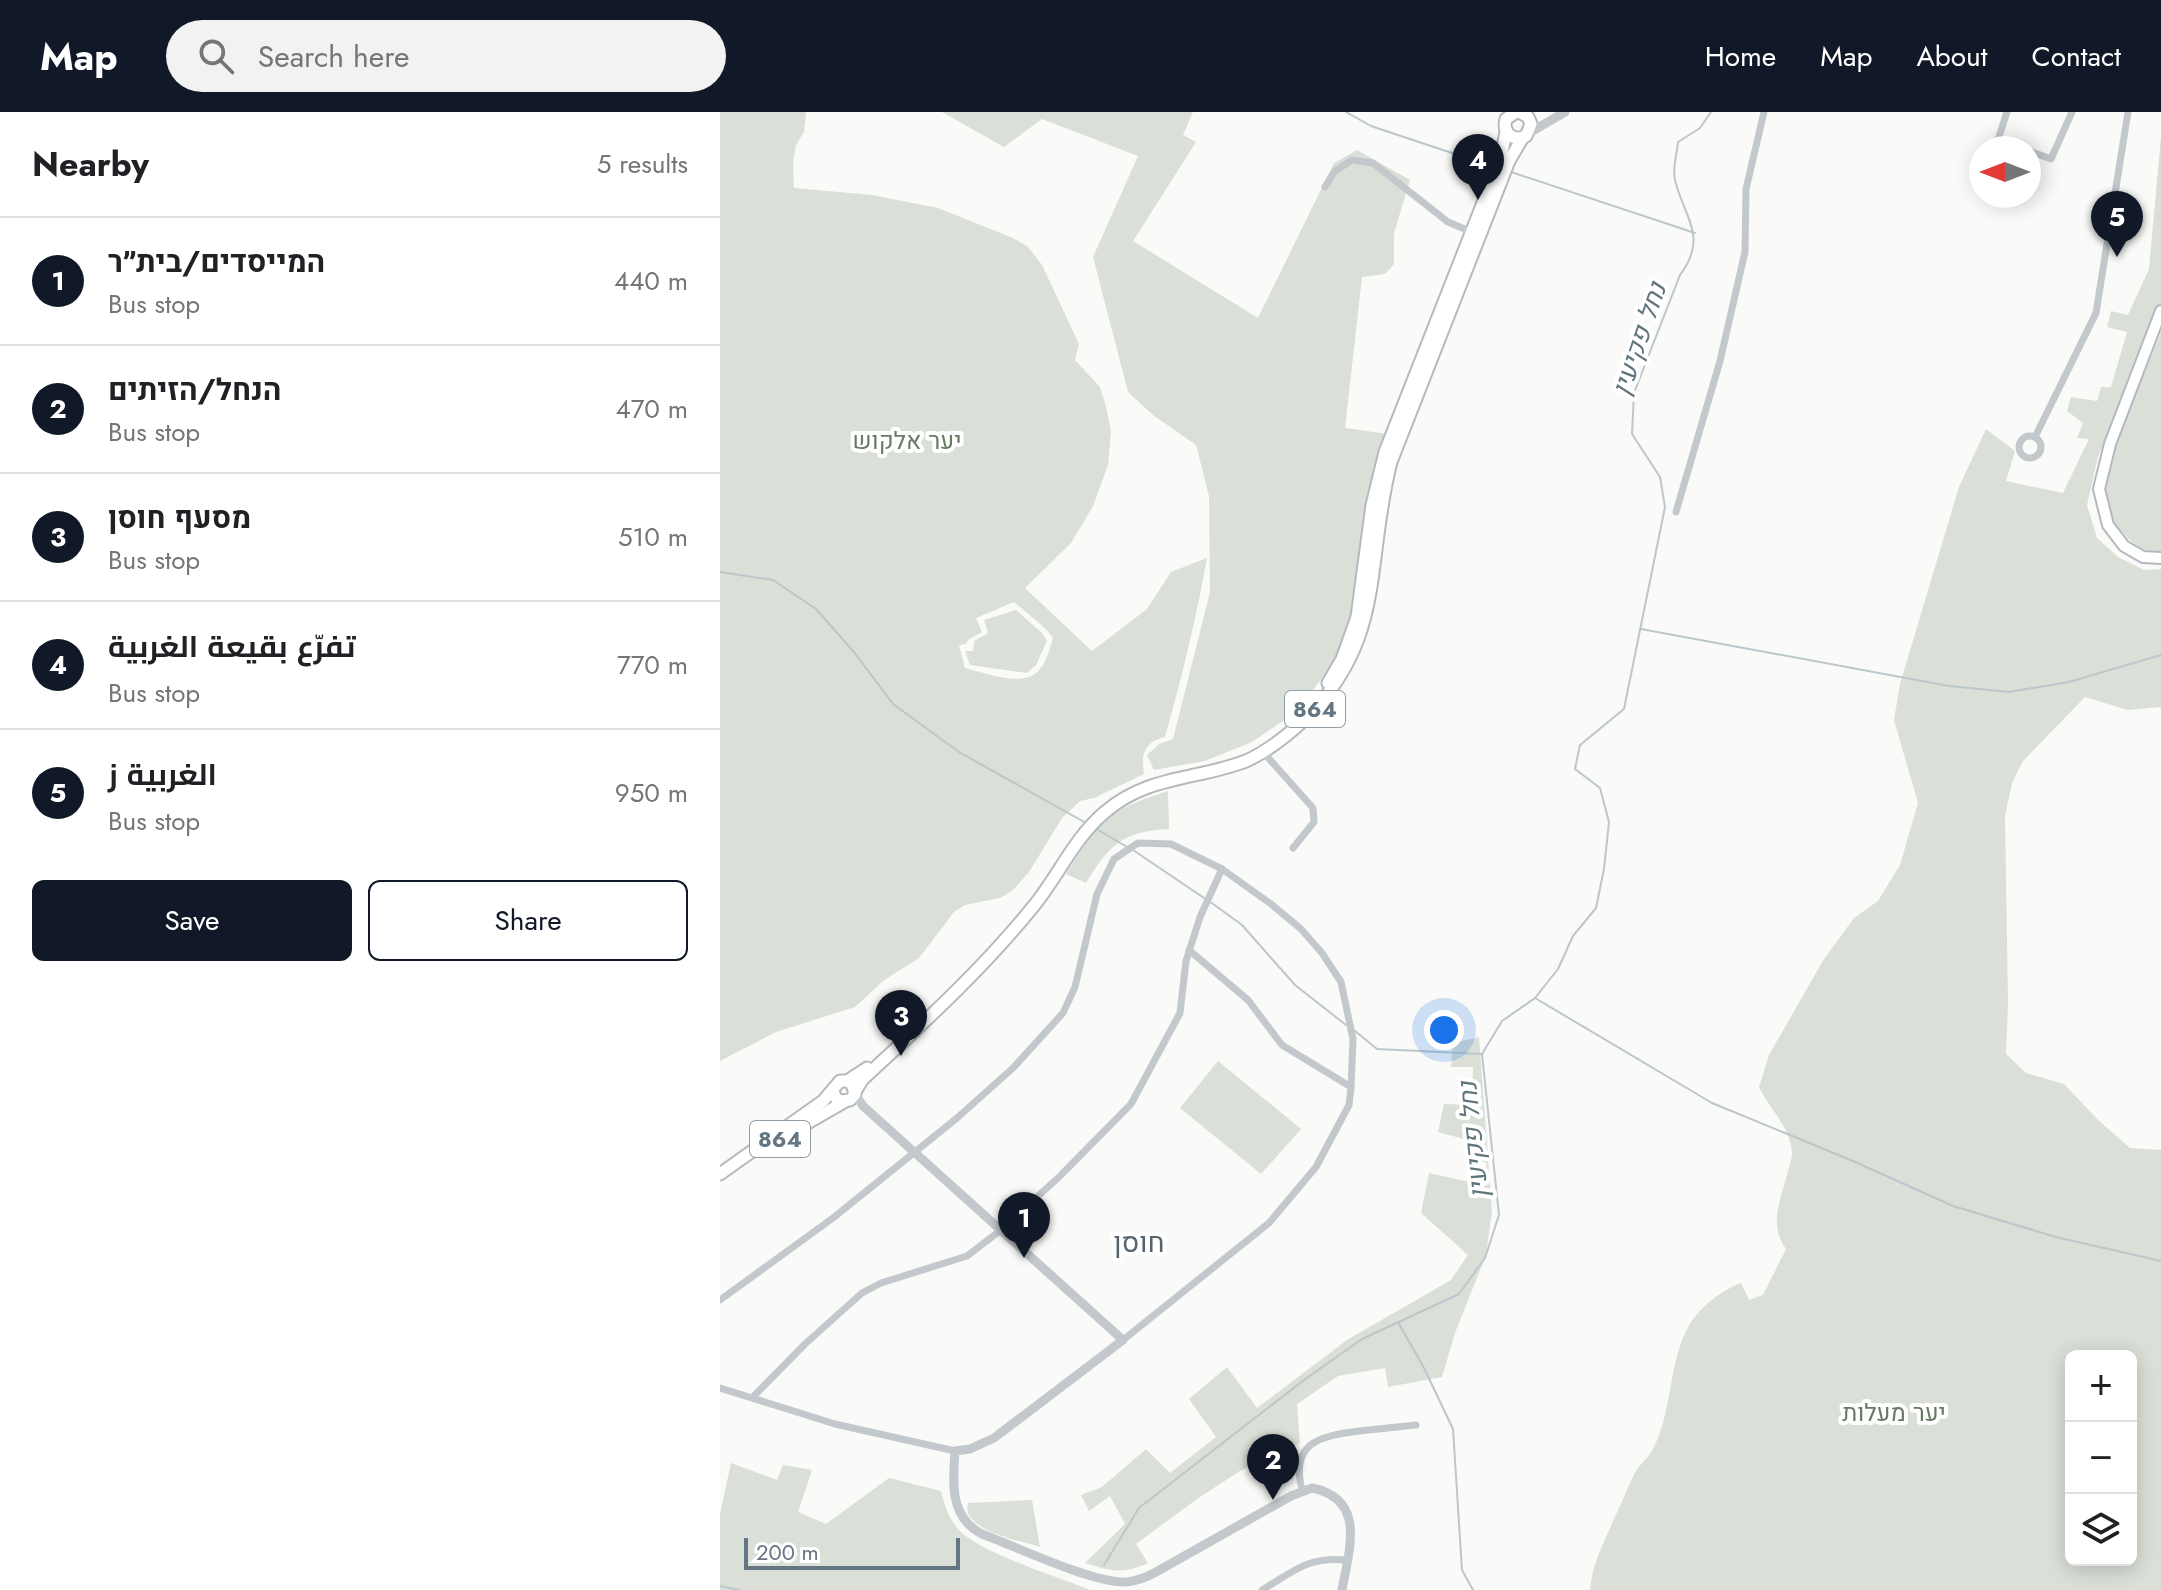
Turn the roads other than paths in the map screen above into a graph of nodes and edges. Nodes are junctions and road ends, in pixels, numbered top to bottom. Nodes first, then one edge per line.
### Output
1 (1565, 112) edge
2 (1764, 112) edge
3 (2007, 112) edge
4 (2072, 112) edge
5 (2128, 112) edge
6 (1519, 113) edge
7 (1548, 120) junction
8 (1506, 132) junction
9 (1526, 135) junction
10 (1999, 136) edge
11 (2041, 155) edge
12 (1325, 187) dead end
13 (1485, 223) junction
14 (1472, 232) junction
15 (2161, 311) edge
16 (2035, 437) dead end
17 (1676, 512) dead end
18 (2161, 558) edge
19 (1263, 752) junction
20 (1293, 848) dead end
21 (1222, 869) junction
22 (1189, 950) junction
23 (847, 1081) junction
24 (1351, 1087) junction
25 (833, 1090) junction
26 (850, 1097) junction
27 (915, 1152) junction
28 (720, 1174) edge
29 (720, 1181) edge
30 (1001, 1230) junction
31 (720, 1300) edge
32 (1123, 1340) junction
33 (720, 1388) edge
34 (753, 1397) junction
35 (1416, 1425) dead end
36 (955, 1451) junction
37 (1302, 1490) junction
38 (1347, 1560) junction
39 (1262, 1590) edge
40 (1342, 1590) edge

1 - 7 street
2 - 17 street
3 - 10 street
4 - 11 street
5 - 16 street
6 - 7 street
6 - 8 main road
6 - 9 main road
7 - 9 street
8 - 9 main road
8 - 14 main road, 864
9 - 13 main road, 864
12 - 14 street
13 - 14 street
13 - 19 main road, 864
14 - 23 main road, 864
15 - 18 main road
19 - 20 street
19 - 26 main road, 864
21 - 22 street
21 - 24 street
21 - 27 street
22 - 24 street
22 - 30 street
23 - 25 main road
23 - 26 main road
24 - 32 street
25 - 26 main road
25 - 28 main road, 864
26 - 27 street
26 - 29 main road, 864
27 - 30 street
27 - 31 street
30 - 32 street
30 - 34 street
32 - 36 street
33 - 34 street
34 - 36 street
35 - 37 street
36 - 37 street
37 - 38 street
38 - 39 street
38 - 40 street

